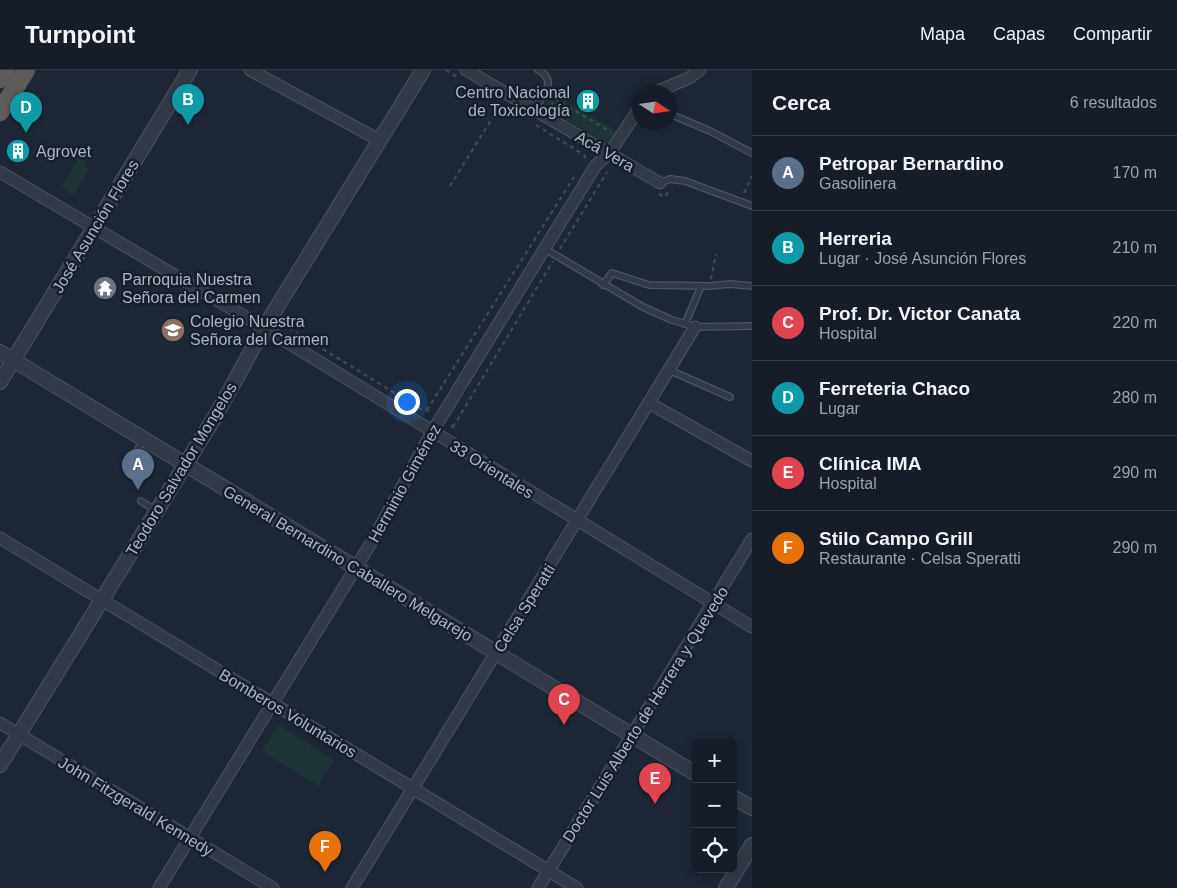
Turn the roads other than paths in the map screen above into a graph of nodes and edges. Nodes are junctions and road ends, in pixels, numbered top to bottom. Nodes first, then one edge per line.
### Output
1 (5, 70) edge
2 (26, 70) edge
3 (190, 70) edge
4 (250, 70) edge
5 (423, 70) edge
6 (466, 70) edge
7 (538, 70) edge
8 (700, 70) edge
9 (0, 79) edge
10 (672, 85) edge
11 (534, 110) junction
12 (0, 112) edge
13 (677, 117) edge
14 (632, 119) edge
15 (379, 140) junction
16 (609, 154) junction
17 (752, 154) edge
18 (0, 172) edge
19 (660, 183) joint
20 (752, 206) edge
21 (94, 228) junction
22 (545, 250) junction
23 (603, 285) junction
24 (701, 286) junction
25 (752, 286) edge
26 (690, 326) junction
27 (752, 326) edge
28 (264, 328) junction
29 (0, 352) edge
30 (13, 360) junction
31 (669, 370) junction
32 (0, 382) edge
33 (730, 397) dead end
34 (649, 403) junction
35 (432, 432) junction
36 (142, 439) junction
37 (752, 461) edge
38 (185, 464) junction
39 (129, 466) dead end
40 (141, 501) dead end
41 (156, 511) junction
42 (578, 521) junction
43 (0, 538) edge
44 (752, 539) edge
45 (356, 568) junction
46 (102, 600) junction
47 (713, 603) junction
48 (752, 627) edge
49 (496, 653) junction
50 (272, 703) junction
51 (0, 723) edge
52 (19, 735) junction
53 (632, 735) junction
54 (0, 765) edge
55 (692, 772) edge
56 (413, 789) junction
57 (737, 799) edge
58 (752, 808) edge
59 (190, 838) junction
60 (752, 845) edge
61 (548, 871) junction
62 (159, 888) edge
63 (273, 888) edge
64 (352, 888) edge
65 (538, 888) edge
66 (577, 888) edge
67 (726, 888) edge

1 - 9 highway
2 - 12 highway
3 - 21 street, José Asunción Flores
4 - 15 street
5 - 15 street, Teodoro Salvador Mongelos
6 - 11 street, Acá Vera
7 - 11 lane
8 - 10 street
11 - 16 street, Acá Vera
13 - 17 lane
14 - 16 street, Herminio Giménez
15 - 28 street, Teodoro Salvador Mongelos
16 - 19 street, Acá Vera
16 - 22 street, Herminio Giménez
18 - 21 street, 33 Orientales
19 - 20 lane, Acá Vera
21 - 28 street, 33 Orientales
21 - 30 street, José Asunción Flores
22 - 23 lane
22 - 35 street, Herminio Giménez
23 - 24 lane
23 - 26 lane
24 - 25 lane
24 - 26 lane
26 - 27 lane
26 - 31 street, Celsa Speratti
28 - 35 street, 33 Orientales
28 - 38 street, Teodoro Salvador Mongelos
29 - 30 street, General Bernardino Caballero Melgarejo
30 - 32 street, José Asunción Flores
30 - 36 street, General Bernardino Caballero Melgarejo
31 - 33 lane
31 - 34 street, Celsa Speratti
34 - 37 street
34 - 42 street, Celsa Speratti
35 - 42 street, 33 Orientales
35 - 45 street, Herminio Giménez
36 - 38 street, General Bernardino Caballero Melgarejo
36 - 39 lane
38 - 41 street, Teodoro Salvador Mongelos
38 - 45 street, General Bernardino Caballero Melgarejo
40 - 41 lane
41 - 46 street, Teodoro Salvador Mongelos
42 - 47 street, 33 Orientales
42 - 49 street, Celsa Speratti
43 - 46 street, Bomberos Voluntarios
44 - 47 street, Doctor Luis Alberto de Herrera y Quevedo
45 - 49 street, General Bernardino Caballero Melgarejo
45 - 50 street, Herminio Giménez
46 - 50 street, Bomberos Voluntarios
46 - 52 street, Teodoro Salvador Mongelos
47 - 48 street, 33 Orientales
47 - 53 street, Doctor Luis Alberto de Herrera y Quevedo
49 - 53 street, General Bernardino Caballero Melgarejo
49 - 56 street, Celsa Speratti
50 - 56 street, Bomberos Voluntarios
50 - 59 street, Herminio Giménez
51 - 52 street, John Fitzgerald Kennedy
52 - 54 street, Teodoro Salvador Mongelos
52 - 59 street, John Fitzgerald Kennedy
53 - 55 street, General Bernardino Caballero Melgarejo
53 - 61 street, Doctor Luis Alberto de Herrera y Quevedo
56 - 61 street, Bomberos Voluntarios
56 - 64 street, Celsa Speratti
57 - 58 street
59 - 62 street, Herminio Giménez
59 - 63 street, John Fitzgerald Kennedy
60 - 67 street
61 - 65 street, Doctor Luis Alberto de Herrera y Quevedo
61 - 66 street, Bomberos Voluntarios

